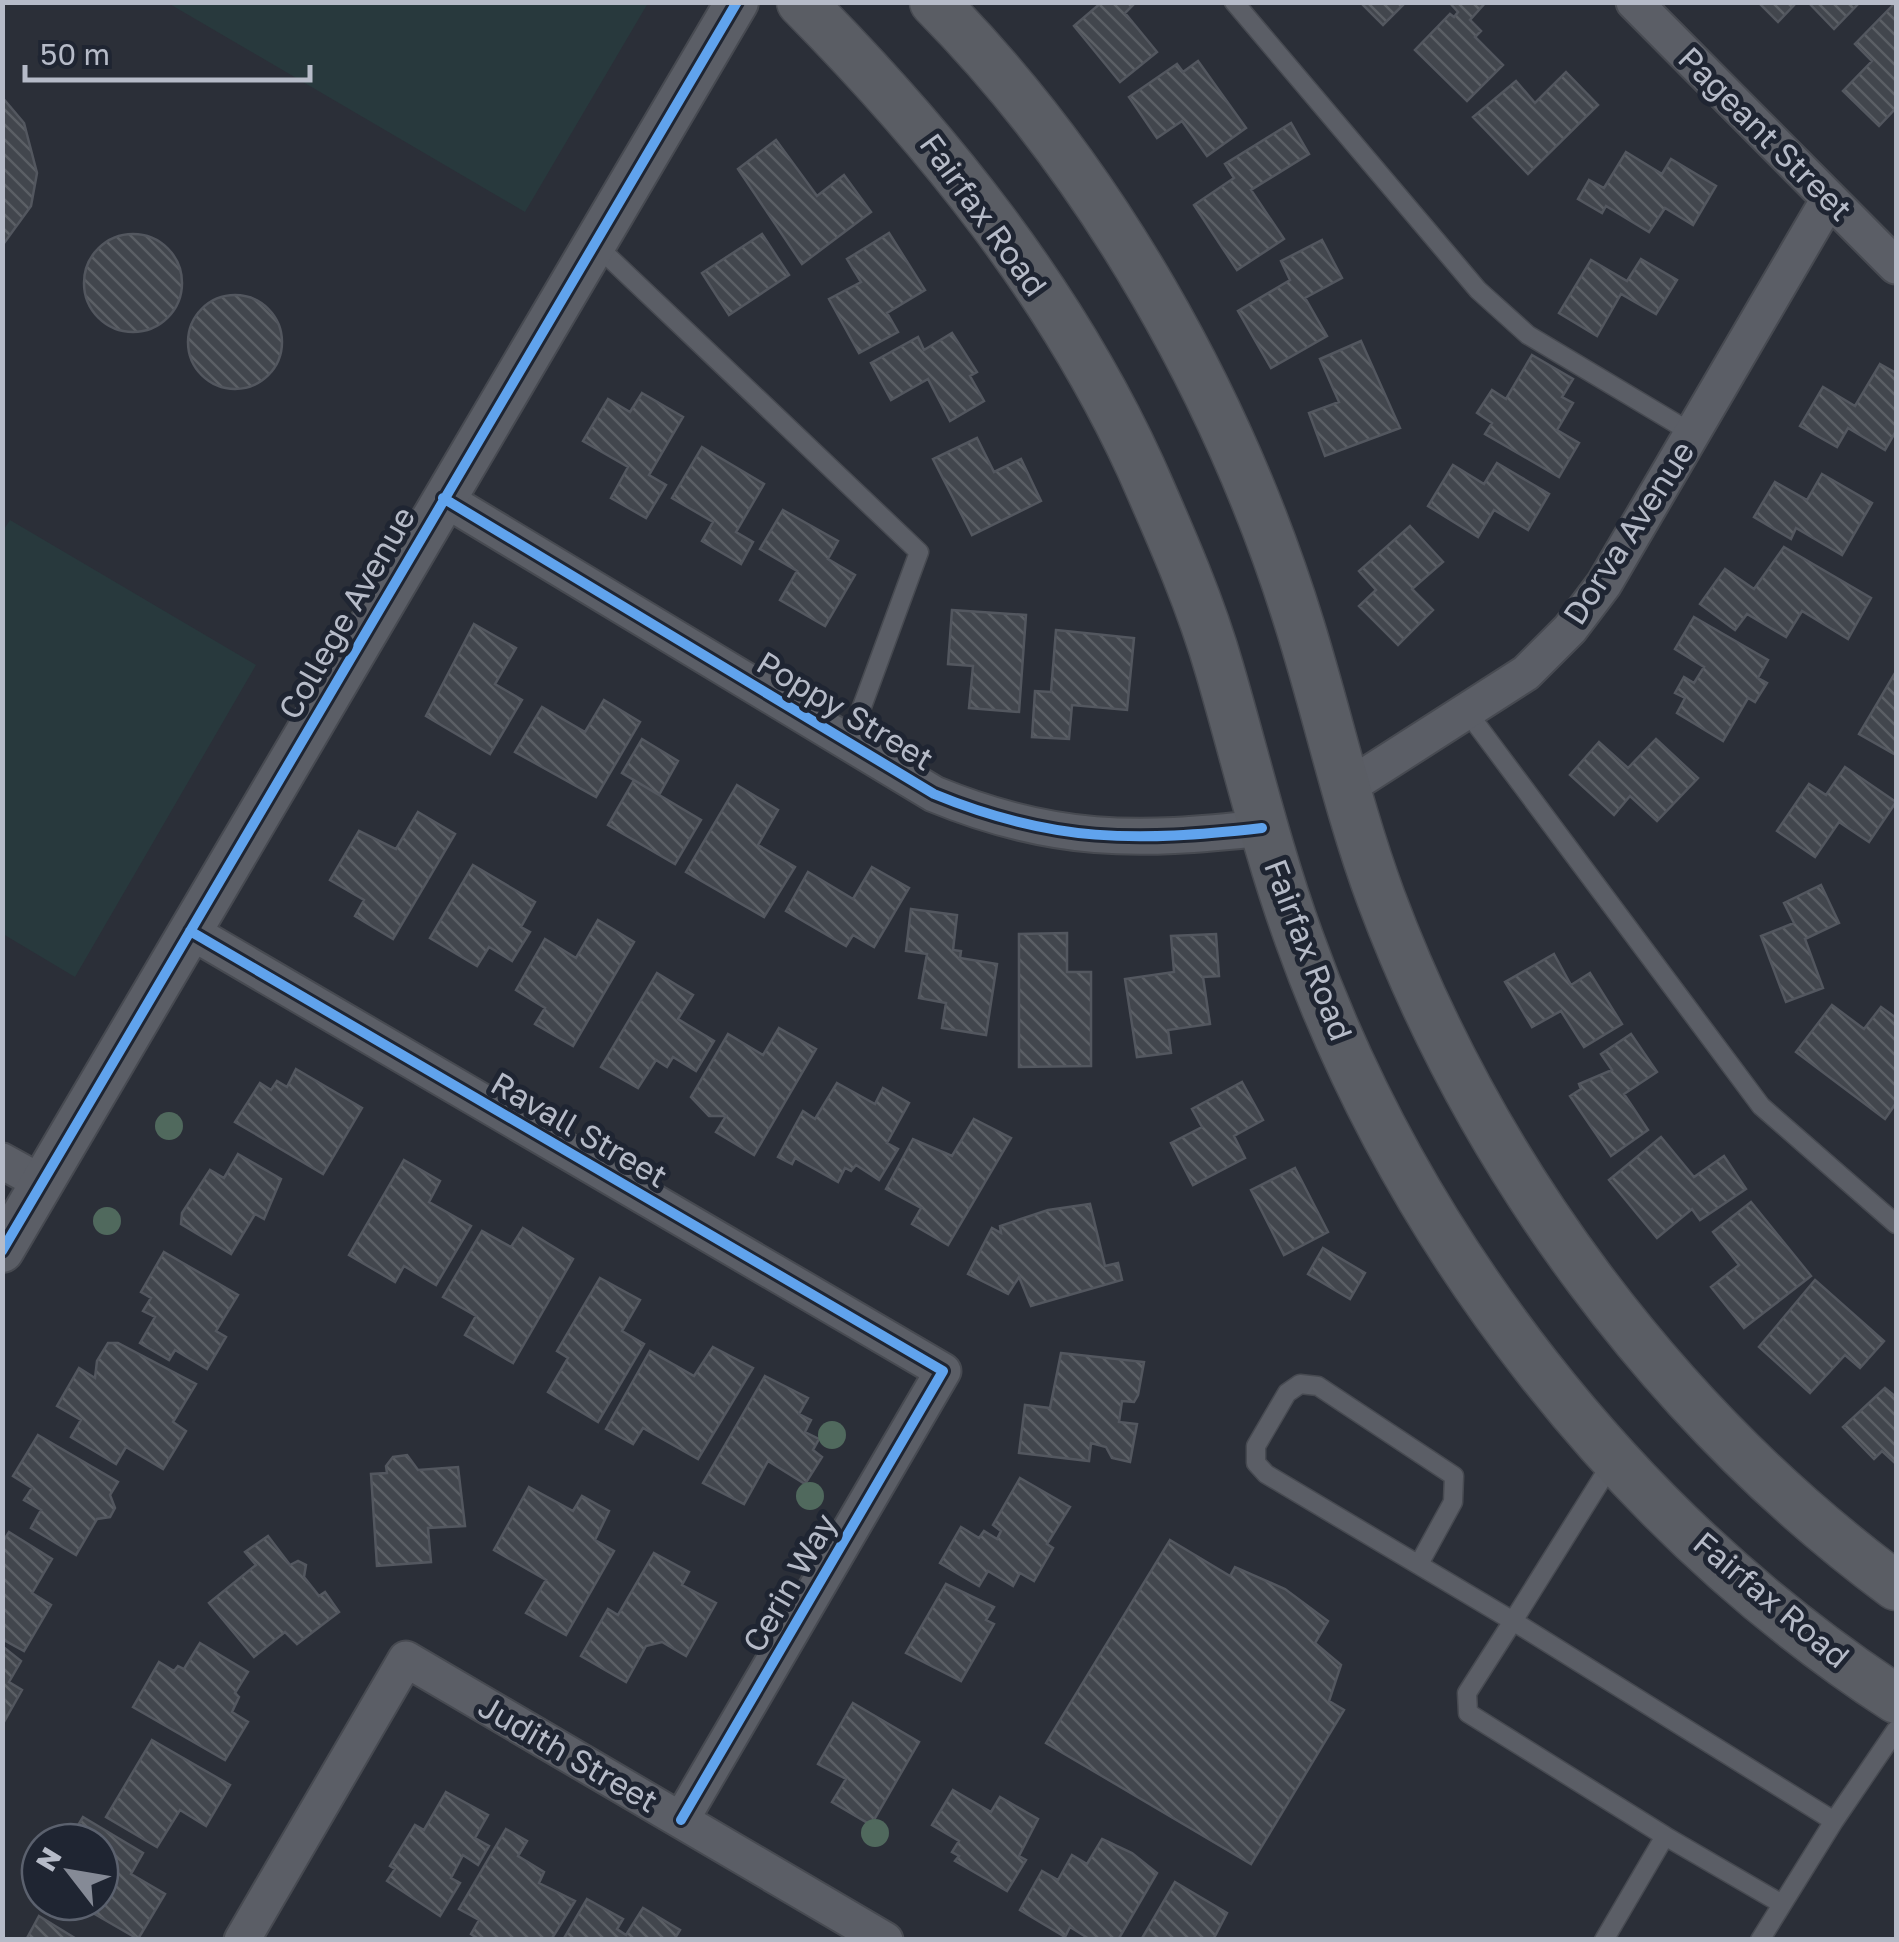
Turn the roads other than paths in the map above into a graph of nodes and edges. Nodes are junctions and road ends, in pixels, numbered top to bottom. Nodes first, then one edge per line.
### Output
1 (736, 2) edge
2 (801, 2) edge
3 (934, 2) edge
4 (1234, 2) edge
5 (1634, 2) edge
6 (1830, 199) junction
7 (594, 243) junction
8 (1896, 266) edge
9 (1692, 433) junction
10 (444, 498) junction
11 (1468, 713) junction
12 (849, 742) junction
13 (1346, 788) junction
14 (1262, 828) junction
15 (190, 931) junction
16 (2, 1161) edge
17 (42, 1183) junction
18 (1896, 1224) edge
19 (2, 1251) edge
20 (943, 1372) joint
21 (1616, 1456) junction
22 (1419, 1564) junction
23 (1896, 1586) edge
24 (1513, 1620) junction
25 (1896, 1700) edge
26 (1896, 1730) edge
27 (681, 1820) junction
28 (1834, 1821) junction
29 (1665, 1836) junction
30 (1782, 1904) junction
31 (242, 1940) edge
32 (885, 1940) edge
33 (1604, 1940) edge
34 (1760, 1940) edge

1 - 7 street, College Avenue
2 - 14 main road, Fairfax Road
3 - 13 main road
4 - 9 lane
5 - 6 street, Pageant Street
6 - 8 street, Pageant Street
6 - 9 street, Dorva Avenue
7 - 10 street, College Avenue
7 - 12 lane
9 - 11 street, Dorva Avenue
10 - 12 street, Poppy Street
10 - 15 street, College Avenue
11 - 13 street, Dorva Avenue
11 - 18 lane
12 - 14 street, Poppy Street
13 - 23 main road
14 - 21 main road, Fairfax Road
15 - 17 street, College Avenue
15 - 20 street, Ravall Street
16 - 17 street
17 - 19 street, College Avenue
20 - 27 street, Cerin Way
21 - 24 lane
21 - 25 main road, Fairfax Road
22 - 22 lane
22 - 24 lane
24 - 28 lane
24 - 29 lane
26 - 28 lane
27 - 31 street, Judith Street
27 - 32 street, Judith Street
28 - 30 lane
29 - 30 lane
29 - 33 lane
30 - 34 lane

